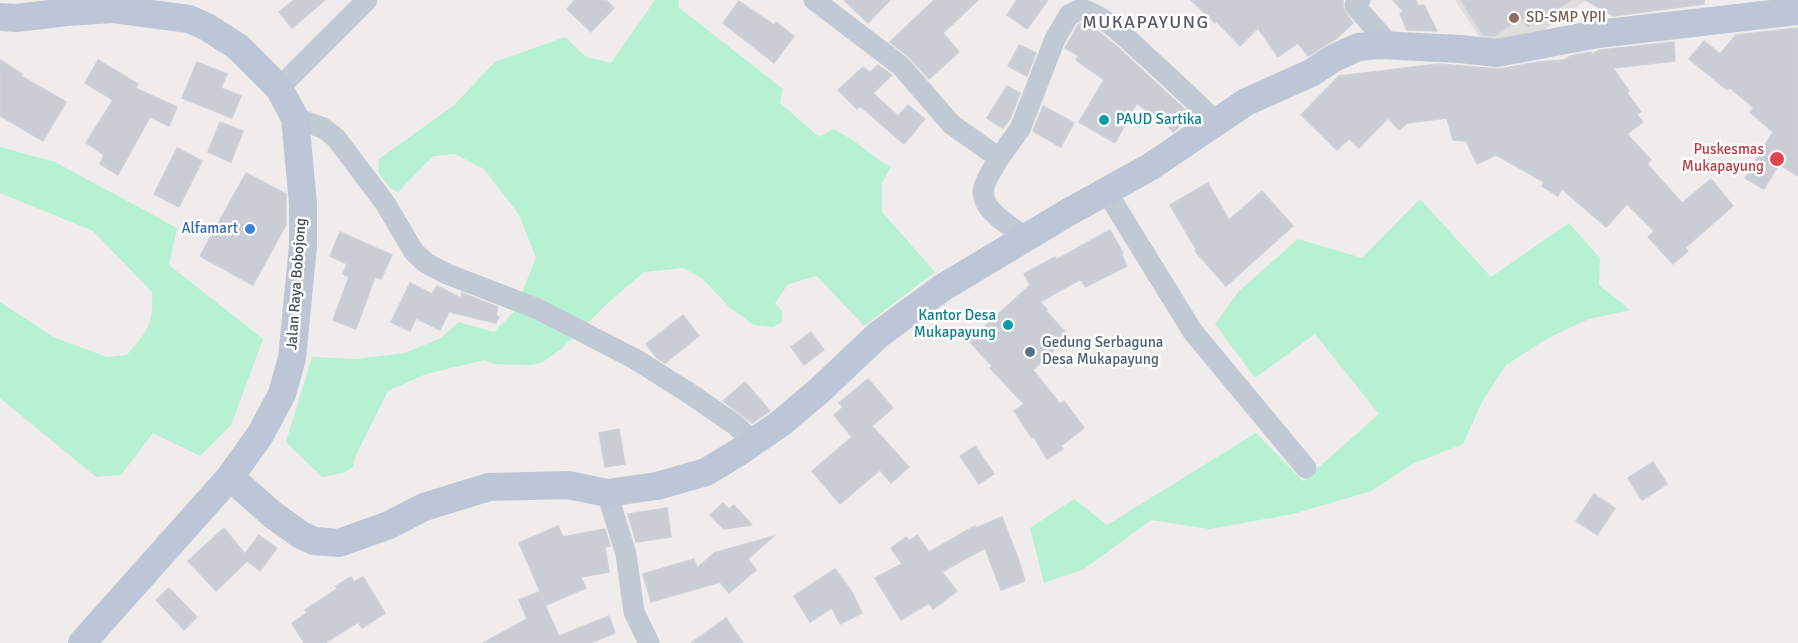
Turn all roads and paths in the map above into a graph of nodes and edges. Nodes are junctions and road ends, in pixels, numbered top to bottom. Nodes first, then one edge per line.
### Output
1 (366, 0) edge
2 (814, 0) edge
3 (1360, 0) edge
4 (1798, 11) edge
5 (0, 17) edge
6 (1390, 46) junction
7 (279, 88) junction
8 (295, 118) junction
9 (1216, 122) junction
10 (999, 158) junction
11 (1106, 191) junction
12 (1026, 238) junction
13 (754, 442) junction
14 (1306, 468) dead end
15 (230, 477) junction
16 (607, 493) junction
17 (82, 643) edge
18 (649, 643) edge

1 - 7 street
2 - 10 street
3 - 6 street
4 - 6 street
5 - 7 street, Jalan Raya Bobojong
6 - 9 street
7 - 8 street, Jalan Raya Bobojong
8 - 13 street
8 - 15 street, Jalan Raya Bobojong
9 - 10 street
9 - 11 street
10 - 12 street
11 - 12 street
11 - 14 street
12 - 13 street
13 - 16 street
15 - 16 street
15 - 17 street, Jalan Raya Bobojong
16 - 18 street

